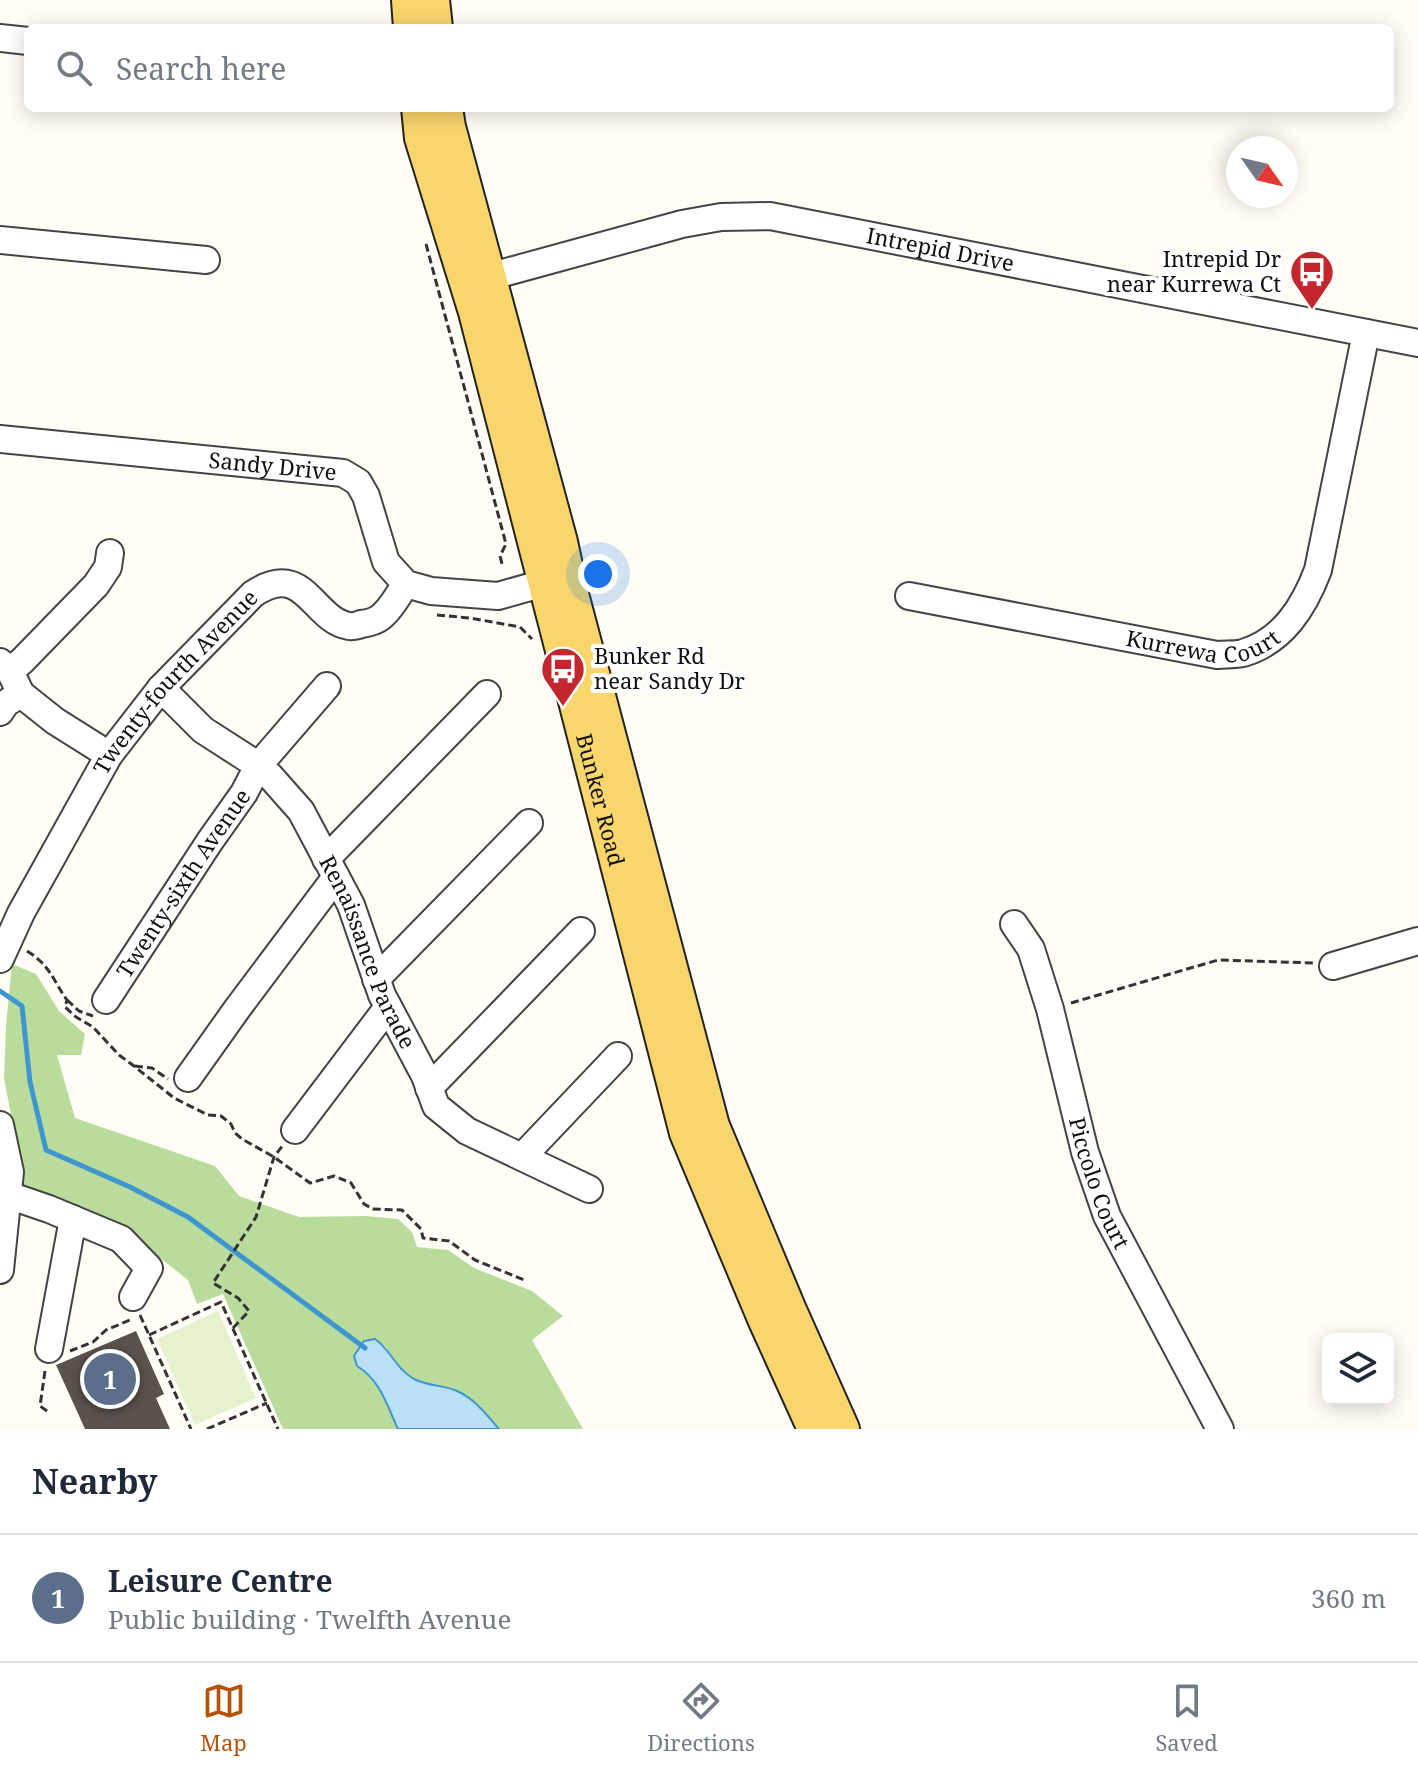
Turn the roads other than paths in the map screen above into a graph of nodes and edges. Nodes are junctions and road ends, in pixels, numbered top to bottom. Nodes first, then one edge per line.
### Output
1 (408, 0) edge
2 (433, 0) edge
3 (410, 24) edge
4 (436, 24) edge
5 (0, 38) edge
6 (24, 41) edge
7 (418, 112) edge
8 (447, 112) edge
9 (0, 240) edge
10 (206, 260) dead end
11 (477, 280) junction
12 (1366, 333) junction
13 (1418, 343) edge
14 (0, 439) edge
15 (110, 553) dead end
16 (556, 580) junction
17 (406, 584) junction
18 (909, 596) dead end
19 (10, 676) edge
20 (327, 686) dead end
21 (161, 688) junction
22 (487, 694) dead end
23 (0, 712) edge
24 (109, 755) junction
25 (258, 766) junction
26 (529, 823) dead end
27 (331, 868) junction
28 (1014, 924) dead end
29 (581, 931) dead end
30 (1418, 941) edge
31 (5, 948) edge
32 (1333, 966) road end
33 (376, 979) junction
34 (106, 1000) dead end
35 (388, 1007) junction
36 (618, 1056) dead end
37 (188, 1078) dead end
38 (429, 1088) junction
39 (0, 1125) edge
40 (295, 1130) road end
41 (700, 1130) junction
42 (522, 1157) junction
43 (589, 1189) dead end
44 (8, 1195) junction
45 (73, 1219) junction
46 (0, 1270) edge
47 (136, 1306) road end
48 (60, 1350) road end
49 (814, 1429) edge
50 (843, 1429) edge
51 (1220, 1429) edge

1 - 3 main road
2 - 4 main road
5 - 6 street
7 - 11 main road, Bunker Road
8 - 11 main road, Bunker Road
9 - 10 street
11 - 12 street, Intrepid Drive
11 - 16 main road, Bunker Road
12 - 13 street, Intrepid Drive
12 - 18 street, Kurrewa Court
14 - 17 street, Sandy Drive
15 - 19 street
16 - 17 street
16 - 41 main road, Bunker Road
17 - 21 street, Twenty-fourth Avenue
19 - 23 street
19 - 24 street
20 - 25 street, Twenty-sixth Avenue
21 - 24 street, Twenty-fourth Avenue
21 - 25 street, Renaissance Parade
22 - 27 street
24 - 31 street, Twenty-fourth Avenue
25 - 27 street, Renaissance Parade
25 - 34 street, Twenty-sixth Avenue
26 - 33 street
27 - 33 street, Renaissance Parade
27 - 37 street
28 - 51 street, Piccolo Court
29 - 38 street
30 - 32 street
33 - 35 street, Renaissance Parade
35 - 38 street, Renaissance Parade
35 - 40 street
36 - 42 street
38 - 42 street, Renaissance Parade
39 - 44 street
41 - 49 main road, Bunker Road
41 - 50 main road, Bunker Road
42 - 43 street, Renaissance Parade
44 - 45 street
44 - 46 street
45 - 47 street
45 - 48 street

